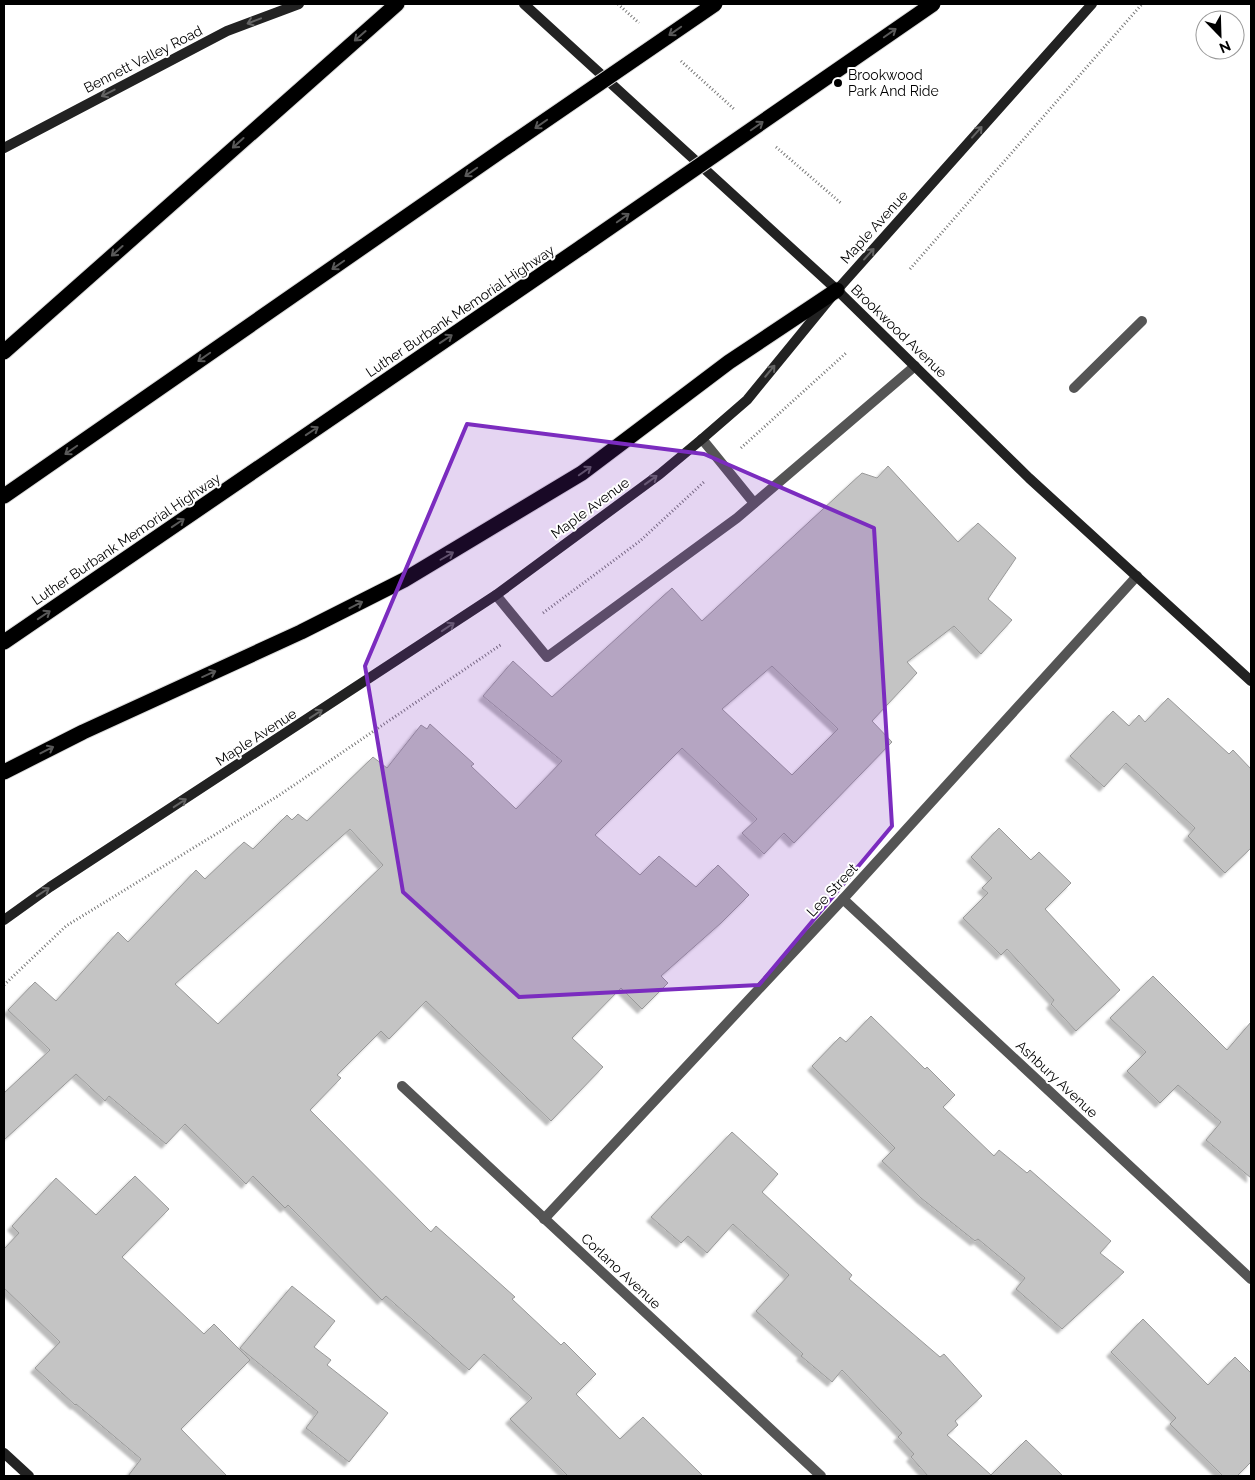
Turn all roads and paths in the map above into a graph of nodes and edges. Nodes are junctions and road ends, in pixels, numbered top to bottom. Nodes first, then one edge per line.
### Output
1 (299, 4) edge
2 (397, 4) edge
3 (524, 4) edge
4 (618, 4) edge
5 (715, 4) edge
6 (933, 4) edge
7 (1092, 4) edge
8 (1142, 4) edge
9 (646, 30) dead end
10 (676, 56) dead end
11 (741, 115) dead end
12 (770, 142) dead end
13 (4, 148) edge
14 (842, 204) dead end
15 (910, 269) dead end
16 (837, 290) junction
17 (1142, 321) dead end
18 (4, 352) edge
19 (846, 353) dead end
20 (915, 366) junction
21 (1074, 388) dead end
22 (702, 440) junction
23 (722, 466) junction
24 (4, 496) edge
25 (754, 504) junction
26 (1137, 576) junction
27 (496, 595) junction
28 (522, 629) junction
29 (4, 642) edge
30 (1251, 681) edge
31 (4, 772) edge
32 (843, 899) junction
33 (4, 920) edge
34 (4, 985) edge
35 (402, 1086) dead end
36 (544, 1219) junction
37 (1251, 1279) edge
38 (4, 1453) edge
39 (29, 1476) edge
40 (821, 1476) edge

1 -> 13 street, Bennett Valley Road
2 -> 18 highway
3 - 16 street, Brookwood Avenue
4 - 9 path
5 -> 24 highway, bridge
29 -> 6 highway, Luther Burbank Memorial Highway, bridge
16 -> 7 street, Maple Avenue
8 - 15 path
10 - 11 path
12 - 14 path
16 - 20 street, Brookwood Avenue
22 -> 16 street, Maple Avenue
31 -> 16 highway
17 - 21 street
19 - 23 path
20 - 25 street
20 - 26 street, Brookwood Avenue
22 - 23 street
27 -> 22 street, Maple Avenue
23 - 25 street
23 - 28 path
25 - 28 street
26 - 30 street, Brookwood Avenue
26 - 32 street, Lee Street
27 - 28 street
33 -> 27 street, Maple Avenue
28 - 34 path
32 - 36 street, Lee Street
32 - 37 street, Ashbury Avenue
35 - 36 street, Corlano Avenue
36 - 40 street, Corlano Avenue
38 - 39 street

